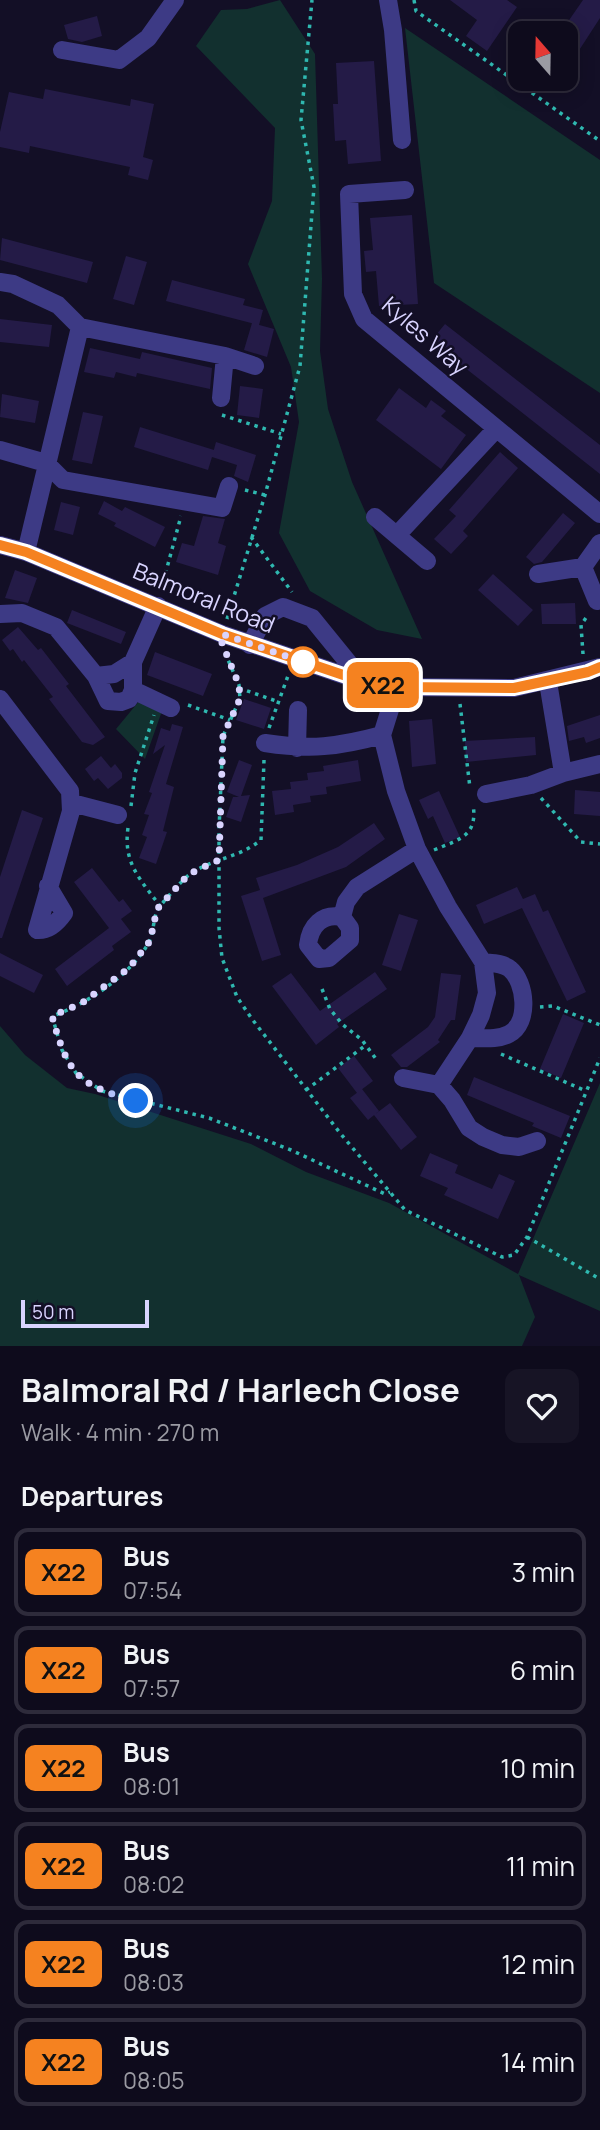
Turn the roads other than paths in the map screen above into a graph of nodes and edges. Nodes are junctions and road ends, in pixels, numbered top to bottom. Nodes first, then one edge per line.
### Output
1 (175, 0) edge
2 (388, 0) edge
3 (62, 50) dead end
4 (402, 140) dead end
5 (405, 190) dead end
6 (0, 282) edge
7 (80, 327) junction
8 (226, 356) junction
9 (255, 366) dead end
10 (221, 398) road end
11 (496, 429) junction
12 (0, 450) edge
13 (46, 463) junction
14 (229, 486) dead end
15 (600, 514) edge
16 (375, 517) dead end
17 (397, 536) junction
18 (600, 543) edge
19 (0, 545) edge
20 (26, 552) junction
21 (427, 561) dead end
22 (583, 567) junction
23 (538, 575) dead end
24 (597, 601) road end
25 (158, 606) junction
26 (0, 614) edge
27 (250, 645) junction
28 (133, 662) junction
29 (594, 670) edge
30 (96, 676) junction
31 (364, 682) junction
32 (548, 682) junction
33 (397, 687) junction
34 (133, 690) junction
35 (2, 705) edge
36 (165, 705) road end
37 (298, 710) dead end
38 (382, 735) junction
39 (264, 743) road end
40 (297, 748) junction
41 (600, 764) edge
42 (563, 773) junction
43 (486, 794) dead end
44 (72, 803) junction
45 (125, 817) road end
46 (419, 852) junction
47 (48, 886) dead end
48 (342, 917) dead end
49 (483, 962) junction
50 (470, 1038) junction
51 (403, 1078) dead end
52 (439, 1085) junction
53 (537, 1142) dead end

1 - 3 street
2 - 4 street
5 - 11 street, Kyles Way
6 - 7 street
7 - 8 street
7 - 13 street
8 - 9 street
8 - 10 street
11 - 15 street, Kyles Way
11 - 17 street
12 - 13 street
13 - 14 street
13 - 20 street
16 - 17 street
17 - 21 street
18 - 22 street
19 - 20 street, Balmoral Road
20 - 25 street, Balmoral Road
22 - 23 street
22 - 24 street
25 - 27 street, Balmoral Road
25 - 28 street
26 - 30 street
27 - 31 street, Balmoral Road
27 - 31 street
28 - 30 street
28 - 34 street
29 - 32 street, Balmoral Road
30 - 34 street
31 - 33 street, Balmoral Road
32 - 33 street, Balmoral Road
32 - 42 street
33 - 38 street
34 - 36 street
35 - 44 street
37 - 40 street
38 - 40 street
38 - 46 street
39 - 40 street
41 - 42 street
42 - 43 street
44 - 45 street
44 - 47 street
46 - 48 street
46 - 49 street
49 - 50 street
49 - 50 street
50 - 52 street
51 - 52 street
52 - 53 street

